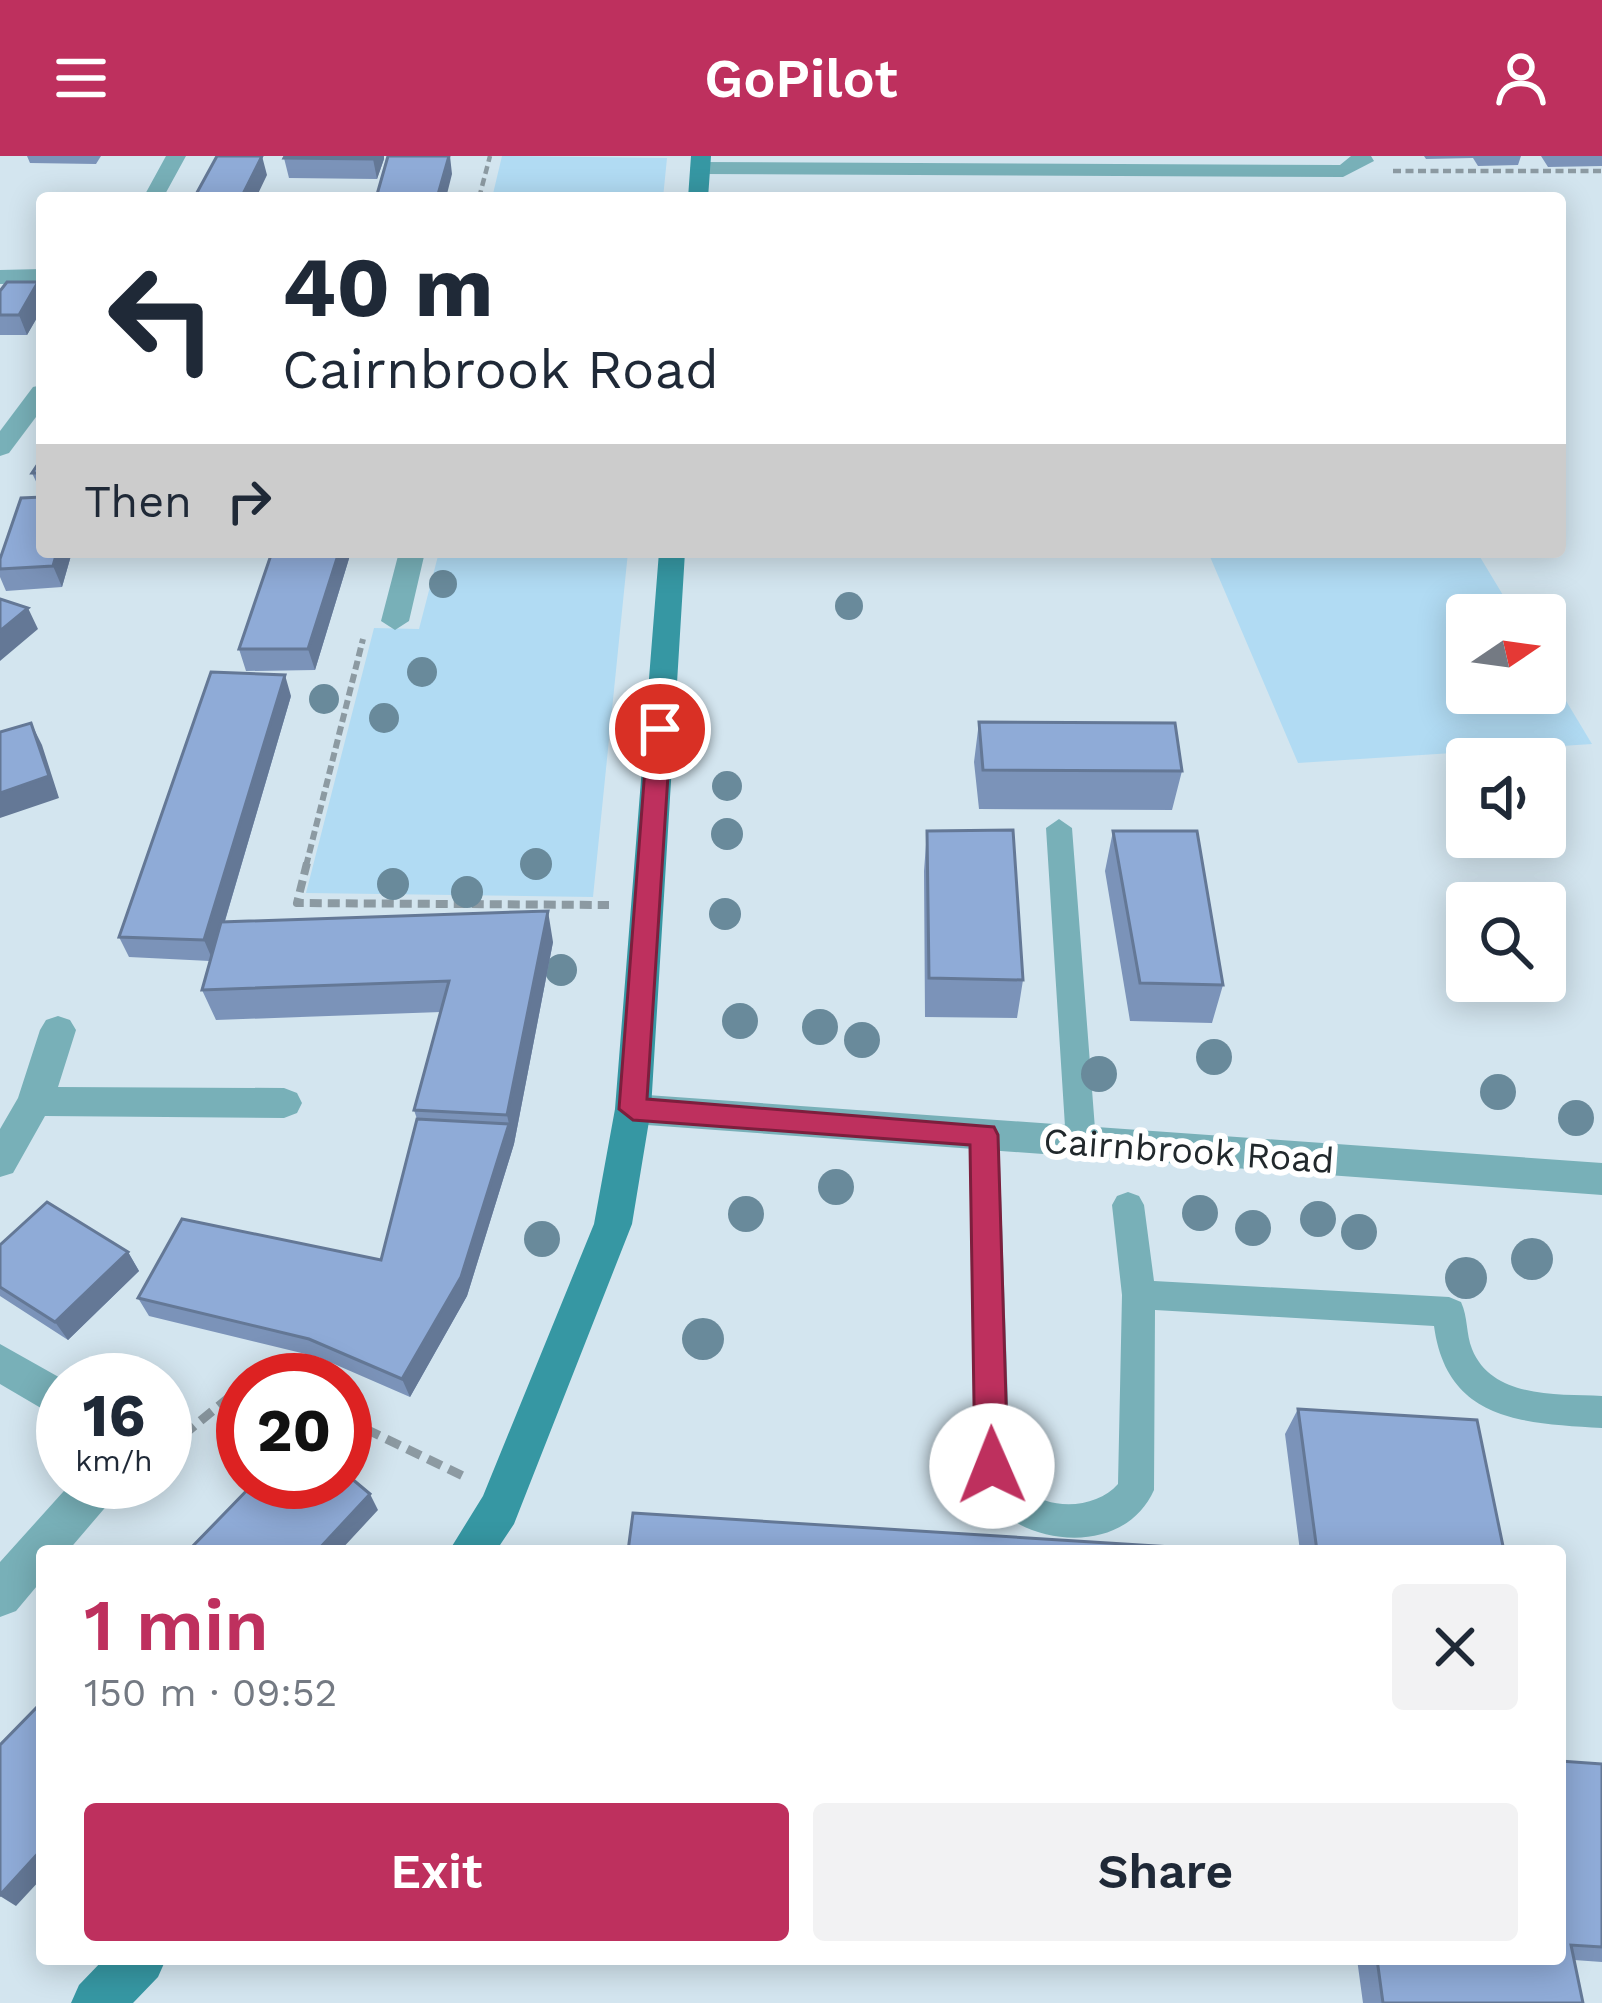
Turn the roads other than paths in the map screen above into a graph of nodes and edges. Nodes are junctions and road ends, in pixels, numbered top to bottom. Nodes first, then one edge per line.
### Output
1 (176, 156) edge
2 (1361, 156) edge
3 (700, 162) edge
4 (1040, 163) edge
5 (156, 192) edge
6 (698, 192) edge
7 (0, 277) edge
8 (36, 277) edge
9 (36, 400) edge
10 (0, 448) edge
11 (410, 558) edge
12 (672, 558) edge
13 (396, 614) road end
14 (1059, 828) dead end
15 (58, 1030) dead end
16 (34, 1101) junction
17 (284, 1102) dead end
18 (633, 1109) junction
19 (984, 1135) junction
20 (1081, 1142) junction
21 (0, 1162) edge
22 (1602, 1179) edge
23 (1128, 1205) dead end
24 (1139, 1295) junction
25 (0, 1362) edge
26 (36, 1385) edge
27 (1602, 1412) edge
28 (76, 1509) edge
29 (44, 1545) edge
30 (475, 1545) edge
31 (36, 1554) edge
32 (0, 1595) edge
33 (134, 1965) edge
34 (97, 2003) edge

1 - 5 street
2 - 4 street
3 - 4 street
3 - 6 street
7 - 8 street
9 - 10 street
11 - 13 street
12 - 18 street
14 - 20 lane
15 - 16 street
16 - 17 street
16 - 21 street
18 - 19 street, Cairnbrook Road
18 - 30 street
19 - 20 street, Cairnbrook Road
19 - 24 lane
20 - 22 street, Cairnbrook Road
23 - 24 lane
24 - 27 lane
25 - 26 street
28 - 29 street
31 - 32 street
33 - 34 street

